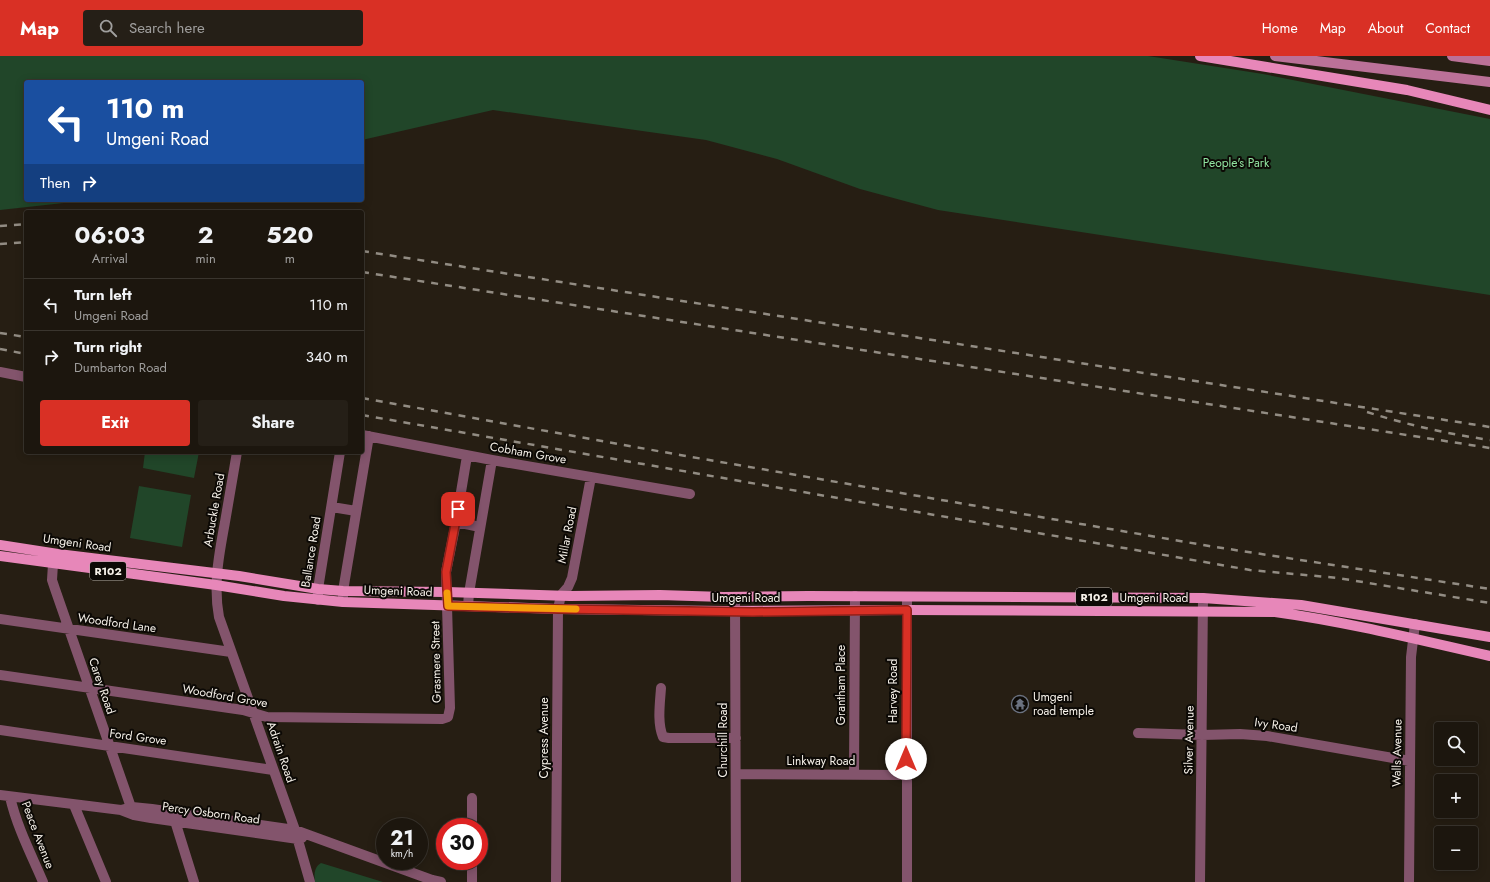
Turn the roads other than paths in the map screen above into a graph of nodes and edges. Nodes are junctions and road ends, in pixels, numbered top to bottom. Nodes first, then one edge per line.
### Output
1 (1200, 56) edge
2 (1275, 56) edge
3 (1452, 56) edge
4 (1490, 61) edge
5 (1490, 82) edge
6 (1490, 110) edge
7 (0, 372) edge
8 (24, 376) edge
9 (365, 436) edge
10 (237, 454) edge
11 (340, 454) edge
12 (363, 454) edge
13 (467, 456) junction
14 (492, 460) junction
15 (591, 477) junction
16 (690, 494) dead end
17 (332, 507) junction
18 (356, 511) junction
19 (456, 522) junction
20 (480, 527) junction
21 (0, 545) edge
22 (0, 556) edge
23 (53, 564) junction
24 (217, 574) junction
25 (216, 585) junction
26 (318, 589) junction
27 (343, 591) junction
28 (447, 592) junction
29 (469, 593) junction
30 (562, 595) junction
31 (660, 596) junction
32 (855, 596) junction
33 (735, 597) junction
34 (907, 597) junction
35 (1203, 598) junction
36 (318, 600) junction
37 (343, 602) junction
38 (448, 606) junction
39 (468, 606) junction
40 (558, 609) junction
41 (659, 610) junction
42 (855, 610) junction
43 (907, 610) junction
44 (735, 611) junction
45 (1203, 611) junction
46 (0, 619) edge
47 (1415, 624) junction
48 (68, 629) junction
49 (1413, 637) junction
50 (1490, 638) edge
51 (231, 652) junction
52 (1490, 656) edge
53 (0, 675) edge
54 (89, 688) junction
55 (661, 688) dead end
56 (254, 714) junction
57 (448, 717) joint
58 (0, 730) edge
59 (1138, 733) dead end
60 (1202, 735) junction
61 (736, 738) junction
62 (109, 746) junction
63 (1410, 761) junction
64 (273, 770) junction
65 (736, 774) junction
66 (854, 775) junction
67 (906, 775) junction
68 (5, 796) edge
69 (472, 798) dead end
70 (74, 805) junction
71 (133, 811) junction
72 (472, 818) edge
73 (175, 821) junction
74 (296, 835) junction
75 (472, 870) edge
76 (43, 882) edge
77 (106, 882) edge
78 (194, 882) edge
79 (310, 882) edge
80 (441, 882) edge
81 (472, 882) edge
82 (556, 882) edge
83 (736, 882) edge
84 (907, 882) edge
85 (1200, 882) edge
86 (1409, 882) edge

1 - 6 main road
2 - 5 main road
3 - 4 main road
7 - 8 street
9 - 13 street, Cobham Grove
10 - 24 street, Arbuckle Road
11 - 17 street, Ballance Road
12 - 18 street
13 - 14 street, Cobham Grove
13 - 19 street, Grasmere Street
14 - 15 street, Cobham Grove
14 - 20 street
15 - 16 street, Cobham Grove
15 - 30 street, Millar Road
17 - 18 street, Ballance Road
17 - 26 street, Ballance Road
18 - 27 street
19 - 20 street
19 - 28 street, Grasmere Street
20 - 29 street
21 - 24 main road, Umgeni Road / R102
22 - 23 main road, Umgeni Road / R102
23 - 25 main road, Umgeni Road / R102
23 - 48 street, Carey Road
24 - 25 street, Arbuckle Road
24 - 26 main road, Umgeni Road / R102
25 - 36 main road, Umgeni Road / R102
25 - 51 street, Adrain Road
26 - 27 main road, Umgeni Road / R102
26 - 36 street, Ballance Road
27 - 28 main road, Umgeni Road / R102
27 - 37 street
28 - 29 main road, Umgeni Road / R102
28 - 38 street, Grasmere Street
29 - 30 main road, Umgeni Road / R102
29 - 39 street
30 - 31 main road, Umgeni Road / R102
30 - 40 street, Cypress Avenue
31 - 33 main road, Umgeni Road / R102
31 - 41 main road
32 - 33 main road, Umgeni Road / R102
32 - 34 main road, Umgeni Road / R102
32 - 42 street, Grantham Place
33 - 44 street, Churchill Road
34 - 35 main road, Umgeni Road / R102
34 - 43 street, Harvey Road
35 - 45 street, Silver Avenue
35 - 47 main road, Umgeni Road / R102
36 - 37 main road, Umgeni Road / R102
37 - 38 main road, Umgeni Road / R102
38 - 39 main road, Umgeni Road / R102
38 - 57 street, Grasmere Street
39 - 40 main road, Umgeni Road / R102
40 - 41 main road, Umgeni Road / R102
40 - 82 street, Cypress Avenue
41 - 44 main road, Umgeni Road / R102
42 - 43 main road, Umgeni Road / R102
42 - 44 main road, Umgeni Road / R102
42 - 66 street, Grantham Place
43 - 45 main road, Umgeni Road / R102
43 - 67 street, Harvey Road
44 - 61 street, Churchill Road
45 - 49 main road, Umgeni Road / R102
45 - 60 street, Silver Avenue
46 - 48 street, Woodford Lane
47 - 49 street, Walls Avenue
47 - 50 main road, Umgeni Road / R102
48 - 51 street, Woodford Lane
48 - 54 street, Carey Road
49 - 52 main road, Umgeni Road / R102
49 - 63 street, Walls Avenue
51 - 56 street, Adrain Road
53 - 54 street, Woodford Grove
54 - 56 street, Woodford Grove
54 - 62 street, Carey Road
55 - 61 street
56 - 57 street, Woodford Grove
56 - 64 street, Adrain Road
58 - 62 street, Ford Grove
59 - 60 street, Ivy Road
60 - 63 street, Ivy Road
60 - 85 street, Silver Avenue
61 - 65 street, Churchill Road
62 - 64 street, Ford Grove
62 - 71 street, Carey Road
63 - 86 street, Walls Avenue
64 - 74 street, Adrain Road
65 - 66 street, Linkway Road
65 - 83 street, Churchill Road
66 - 67 street, Linkway Road
67 - 84 street, Harvey Road
68 - 70 street, Percy Osborn Road
68 - 76 street, Peace Avenue
69 - 72 street
70 - 71 street, Percy Osborn Road
70 - 77 street
71 - 73 street, Percy Osborn Road
71 - 74 street, Percy Osborn Road
73 - 74 street, Percy Osborn Road
73 - 78 street
74 - 79 street, Adrain Road
74 - 80 street
75 - 81 street

